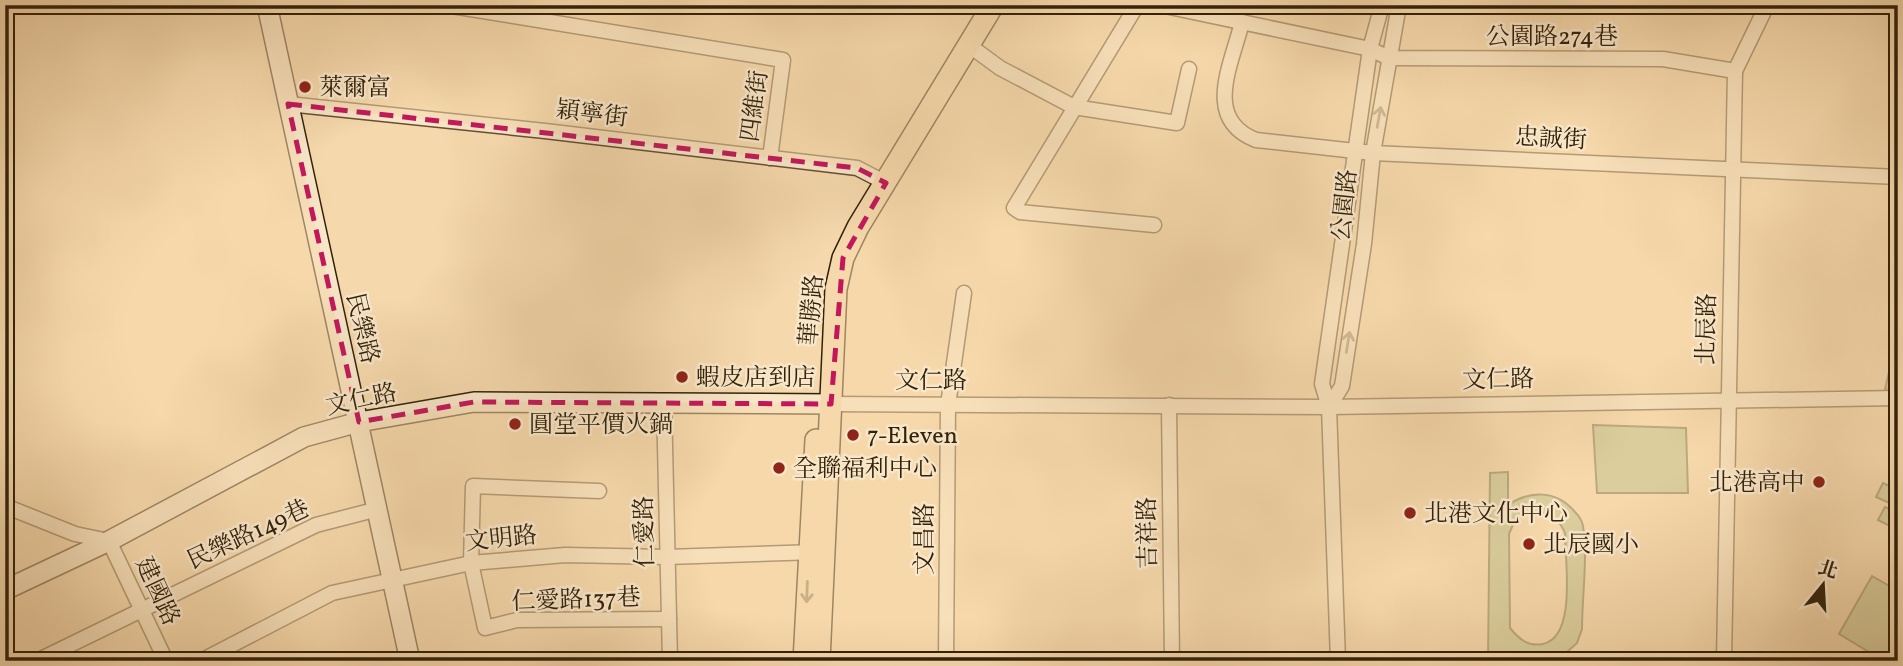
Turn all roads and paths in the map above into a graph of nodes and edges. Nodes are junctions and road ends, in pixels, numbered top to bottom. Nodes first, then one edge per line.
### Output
1 (267, 5) edge
2 (977, 5) edge
3 (993, 5) edge
4 (1137, 5) edge
5 (1160, 5) edge
6 (1382, 5) edge
7 (1399, 5) edge
8 (1766, 5) edge
9 (452, 6) edge
10 (1242, 22) junction
11 (970, 46) junction
12 (1370, 49) junction
13 (1389, 58) junction
14 (1189, 69) dead end
15 (1735, 71) junction
16 (288, 104) junction
17 (1074, 107) junction
18 (1356, 151) junction
19 (1373, 153) junction
20 (770, 158) junction
21 (1732, 169) junction
22 (1898, 177) edge
23 (881, 179) junction
24 (1154, 225) dead end
25 (964, 293) dead end
26 (1898, 398) edge
27 (1728, 399) junction
28 (664, 403) junction
29 (825, 403) junction
30 (948, 405) junction
31 (1169, 405) junction
32 (1329, 407) junction
33 (359, 422) junction
34 (599, 491) dead end
35 (5, 506) edge
36 (378, 509) junction
37 (109, 541) junction
38 (817, 552) junction
39 (667, 557) junction
40 (471, 563) junction
41 (393, 578) junction
42 (5, 590) edge
43 (141, 611) junction
44 (669, 619) junction
45 (37, 661) edge
46 (166, 661) edge
47 (201, 661) edge
48 (411, 661) edge
49 (670, 661) edge
50 (804, 661) edge
51 (819, 661) edge
52 (946, 661) edge
53 (1172, 661) edge
54 (1338, 661) edge
55 (1724, 661) edge

1 - 16 main road, 民樂路
2 - 23 main road, 華勝路
3 - 11 main road, 華勝路
4 - 17 street
5 - 10 street, 公園路274巷
6 - 12 street, 公園路
7 - 13 street, 公園路
8 - 15 street, 北辰路
9 - 20 street, 四維街
10 - 12 street, 公園路274巷
10 - 18 street, 忠誠街
11 - 17 street
11 - 23 main road, 華勝路
12 - 13 street, 公園路274巷
12 - 18 street, 公園路
13 - 15 street, 公園路274巷
19 -> 13 street, 公園路
14 - 17 street
15 - 21 street, 北辰路
16 - 20 street, 穎寧街
16 - 33 main road, 民樂路
17 - 24 street
18 - 19 street, 忠誠街
18 - 32 street, 公園路
19 - 21 street, 忠誠街
32 -> 19 street, 公園路
20 - 23 street, 穎寧街
21 - 22 street, 忠誠街
21 - 27 street, 北辰路
23 - 29 main road, 華勝路
25 - 30 street, 文昌路
26 - 27 street, 文仁路
27 - 32 street, 文仁路
27 - 55 street, 北辰路
28 - 29 main road, 文仁路
28 - 33 main road, 文仁路
28 - 39 street, 仁愛路
29 - 30 street, 文仁路
29 - 38 main road, 華勝路
30 - 31 street, 文仁路
30 - 52 street, 文昌路
31 - 32 street, 文仁路
31 - 53 street, 吉祥路
32 - 54 street, 公園路
33 - 36 main road, 民樂路
33 - 37 main road, 文仁路
34 - 40 street
35 - 37 street
36 - 41 main road, 民樂路
36 - 43 street, 民樂路149巷
37 - 42 main road, 文仁路
37 - 43 street, 建國路
38 - 39 street, 文明路
38 -> 50 main road, 華勝路
38 - 51 main road, 華勝路
39 - 40 street, 文明路
39 - 44 street, 仁愛路
40 - 41 street, 文明路
40 - 44 street, 仁愛路137巷
41 - 47 street, 文明路
41 - 48 main road, 民樂路
43 - 45 street, 民樂路149巷
43 - 46 street, 建國路
44 - 49 street, 仁愛路

